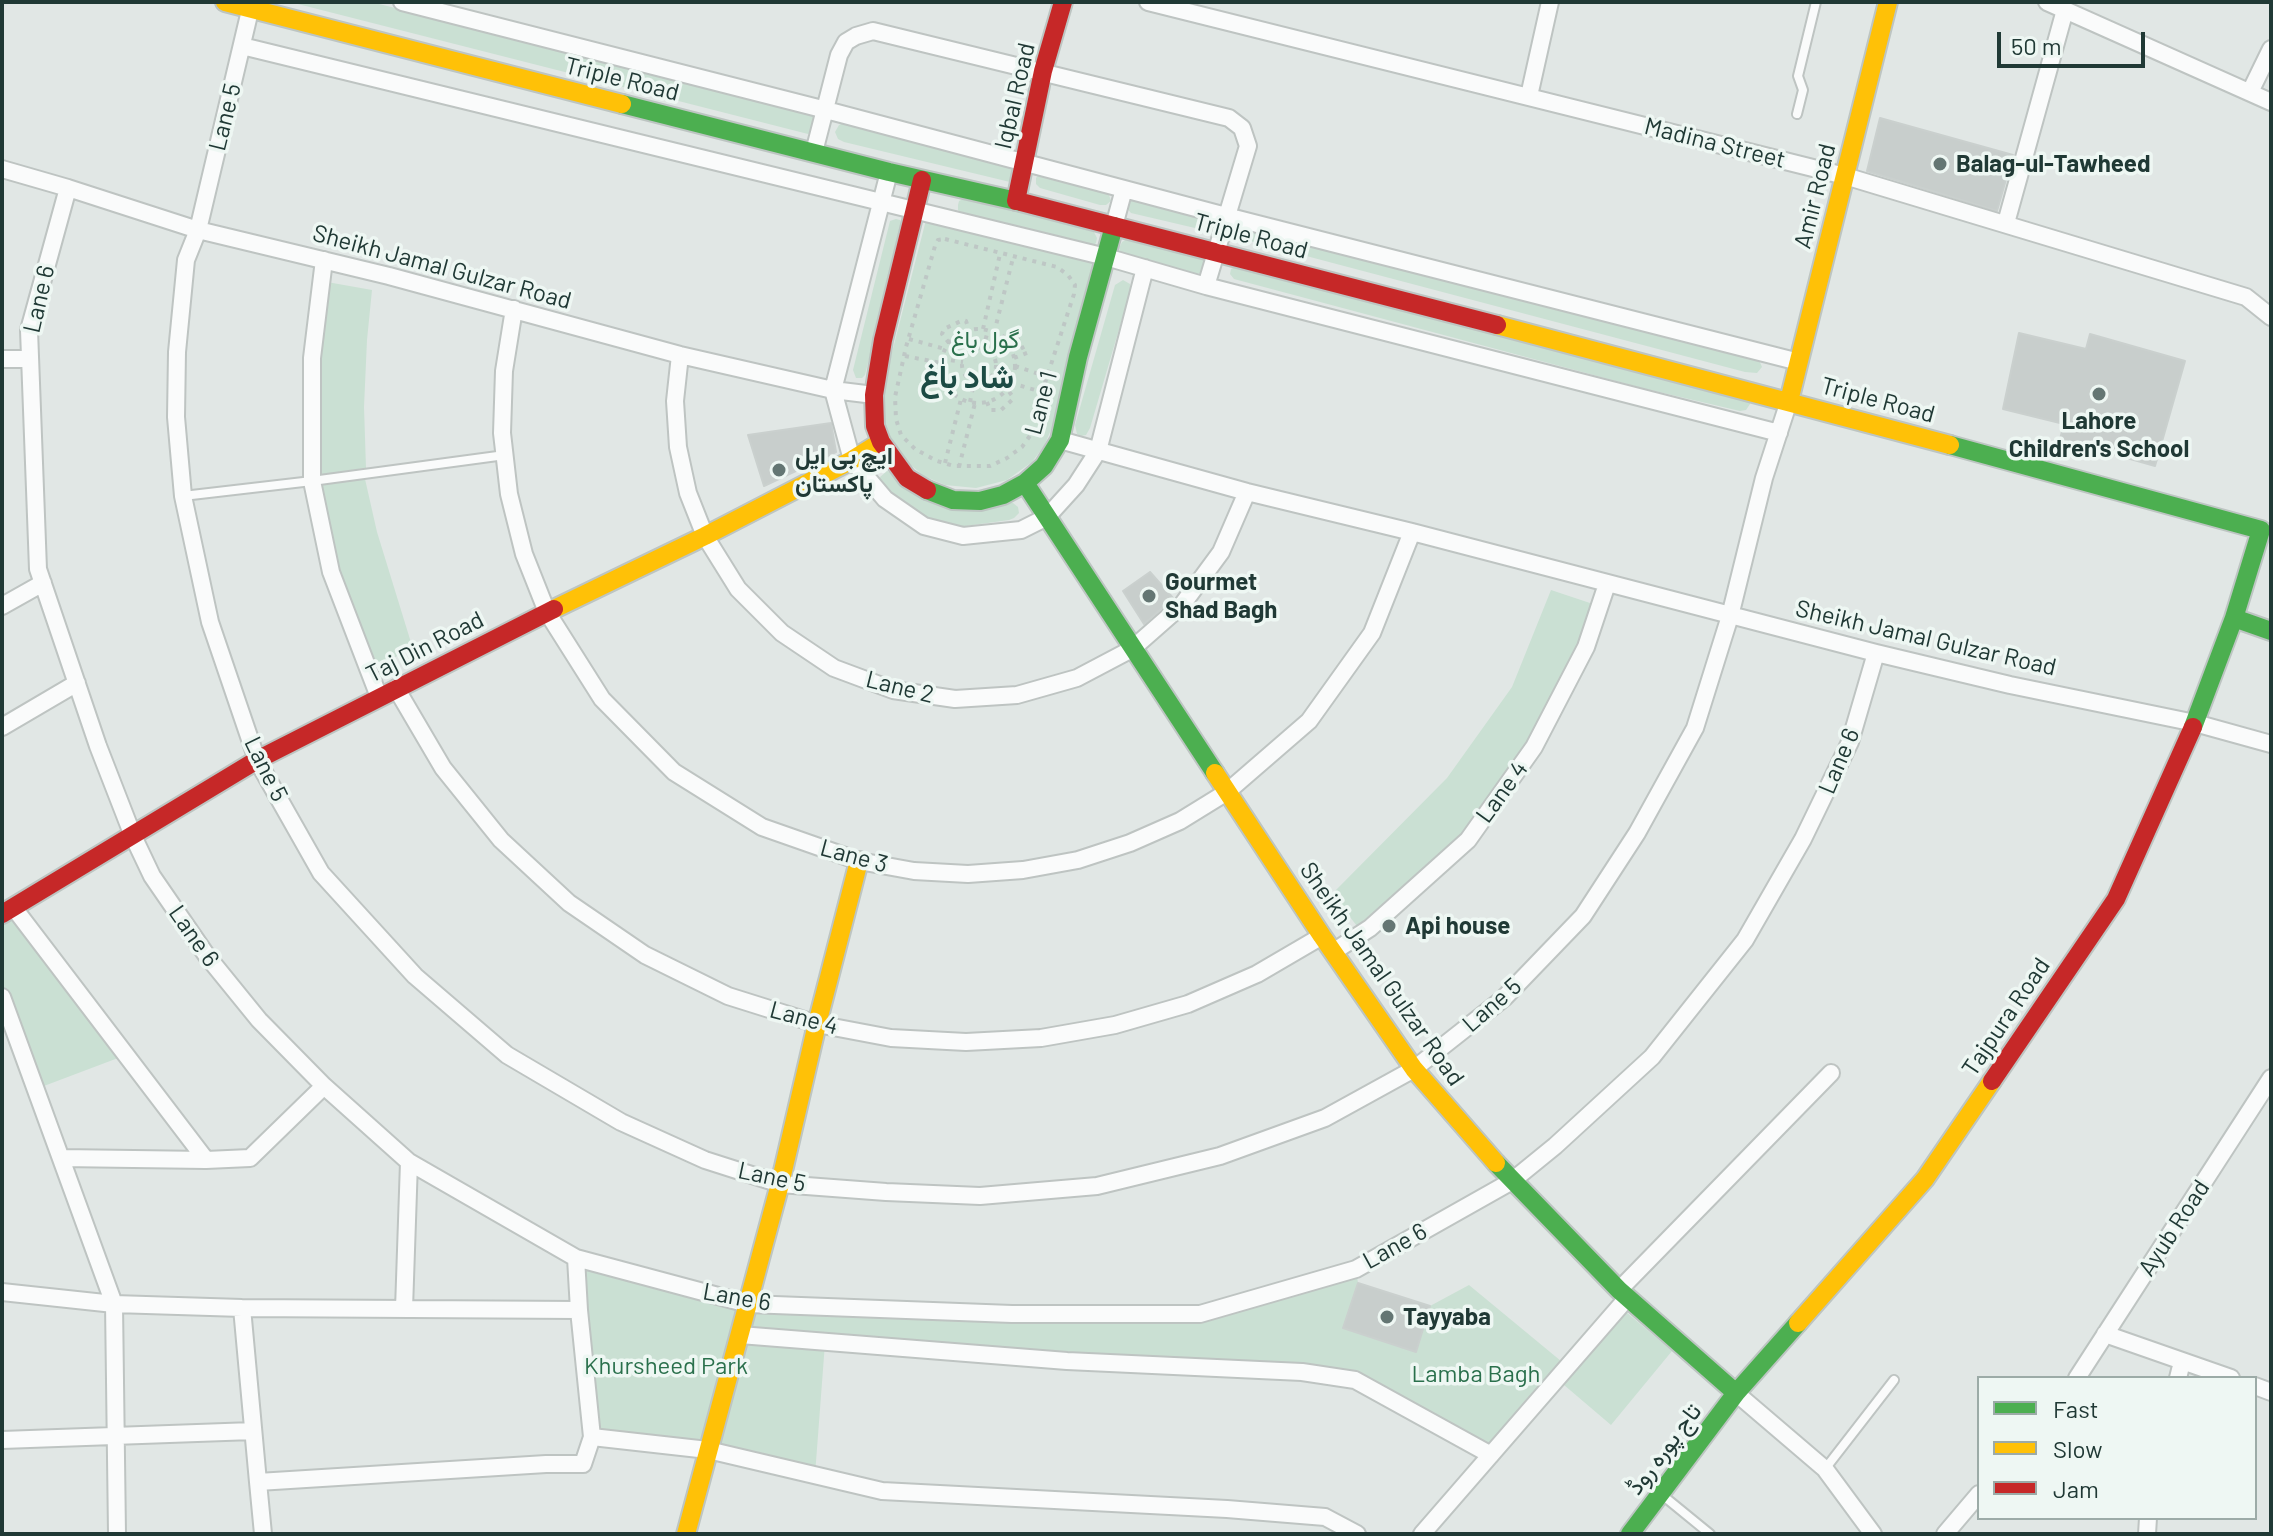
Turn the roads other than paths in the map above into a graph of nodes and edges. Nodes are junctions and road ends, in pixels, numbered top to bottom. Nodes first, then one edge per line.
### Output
1 (225, 2) edge
2 (402, 2) edge
3 (1063, 2) edge
4 (1148, 2) edge
5 (1550, 2) edge
6 (1816, 2) edge
7 (1888, 2) edge
8 (2047, 2) edge
9 (251, 5) edge
10 (2065, 10) junction
11 (242, 46) junction
12 (2271, 49) edge
13 (1043, 71) junction
14 (2250, 92) junction
15 (1529, 96) junction
16 (2271, 102) edge
17 (826, 110) junction
18 (1797, 114) dead end
19 (814, 152) junction
20 (1024, 163) junction
21 (2, 169) edge
22 (889, 172) junction
23 (1845, 176) junction
24 (922, 180) junction
25 (68, 188) junction
26 (1124, 189) junction
27 (1016, 201) junction
28 (882, 202) junction
29 (915, 210) junction
30 (1226, 216) junction
31 (2006, 223) junction
32 (1114, 226) junction
33 (198, 230) junction
34 (1215, 251) junction
35 (1106, 257) junction
36 (324, 260) junction
37 (1145, 268) junction
38 (1206, 286) junction
39 (514, 309) junction
40 (2271, 317) edge
41 (680, 355) junction
42 (2, 359) edge
43 (30, 359) junction
44 (1799, 362) junction
45 (833, 390) junction
46 (874, 395) junction
47 (1789, 401) junction
48 (1779, 433) junction
49 (1060, 440) junction
50 (881, 442) junction
51 (1098, 451) junction
52 (505, 455) junction
53 (852, 460) junction
54 (312, 481) junction
55 (1025, 483) junction
56 (1247, 492) junction
57 (183, 496) junction
58 (1047, 517) junction
59 (2266, 529) edge
60 (1412, 532) junction
61 (705, 536) junction
62 (43, 583) junction
63 (1607, 584) junction
64 (2, 606) edge
65 (547, 612) junction
66 (1730, 616) junction
67 (2234, 618) junction
68 (2271, 631) edge
69 (1132, 649) junction
70 (1876, 653) junction
71 (77, 683) junction
72 (387, 693) junction
73 (2195, 723) junction
74 (3, 724) edge
75 (2271, 744) edge
76 (257, 760) junction
77 (1227, 792) junction
78 (133, 836) junction
79 (859, 861) junction
80 (8, 911) edge
81 (1322, 936) junction
82 (1333, 952) junction
83 (2, 997) edge
84 (817, 1024) junction
85 (1414, 1069) junction
86 (1831, 1073) dead end
87 (2271, 1078) edge
88 (324, 1086) junction
89 (61, 1158) junction
90 (206, 1160) junction
91 (409, 1162) junction
92 (1512, 1181) junction
93 (780, 1184) junction
94 (576, 1258) junction
95 (2, 1292) edge
96 (1623, 1294) junction
97 (114, 1304) junction
98 (748, 1304) junction
99 (242, 1308) junction
100 (404, 1309) junction
101 (579, 1310) junction
102 (2105, 1334) junction
103 (740, 1335) junction
104 (2180, 1370) edge
105 (2078, 1376) edge
106 (2218, 1376) edge
107 (1894, 1380) dead end
108 (1736, 1393) junction
109 (253, 1431) junction
110 (116, 1436) junction
111 (592, 1437) junction
112 (2, 1440) edge
113 (708, 1450) junction
114 (1491, 1455) junction
115 (1825, 1469) junction
116 (258, 1482) junction
117 (1660, 1494) junction
118 (1977, 1496) edge
119 (117, 1534) edge
120 (263, 1534) edge
121 (686, 1534) edge
122 (1357, 1534) edge
123 (1422, 1534) edge
124 (1630, 1534) edge
125 (1710, 1534) edge
126 (1873, 1534) edge
127 (1945, 1534) edge

1 - 9 main road, Triple Road
2 - 17 street
3 - 13 main road, Iqbal Road
4 - 15 street, Madina Street
5 - 15 street
6 - 18 lane
7 - 23 main road, Amir Road
8 - 10 street
9 - 11 street, Lane 5
9 - 19 main road, Triple Road
10 - 14 street
10 - 31 street
11 - 28 street
11 - 33 street, Lane 5
12 - 14 street
13 - 17 street
13 - 20 main road, Iqbal Road
13 - 30 street
14 - 16 street
15 - 23 street, Madina Street
17 - 19 street
17 - 20 street
19 - 22 main road, Triple Road
20 - 26 street
20 - 27 main road, Iqbal Road
21 - 25 street, Sheikh Jamal Gulzar Road
22 - 24 main road, Triple Road
22 - 28 street
23 - 31 street, Madina Street
23 - 44 main road, Amir Road
24 - 27 main road, Triple Road
24 - 29 main road, Lane 1
25 - 33 street, Sheikh Jamal Gulzar Road
25 - 43 street, Lane 6
26 - 30 street
26 - 32 street
27 - 32 main road, Triple Road
28 - 29 street
28 - 45 street
29 - 35 street
29 - 46 main road, Lane 1
30 - 34 street
30 - 44 street
31 - 40 street, Madina Street
32 - 34 main road, Triple Road
32 - 35 main road, Lane 1
33 - 36 street, Sheikh Jamal Gulzar Road
33 - 57 street, Lane 5
34 - 38 street
34 - 47 main road, Triple Road
35 - 37 street
35 - 49 main road, Lane 1
36 - 39 street, Sheikh Jamal Gulzar Road
36 - 54 street, Lane 4
37 - 38 street
37 - 51 street
38 - 48 street
39 - 41 street, Sheikh Jamal Gulzar Road
39 - 52 street, Lane 3
41 - 45 street, Sheikh Jamal Gulzar Road
41 - 61 street, Lane 2
42 - 43 street
43 - 62 street, Lane 6
44 - 47 main road, Amir Road
45 - 46 street, Sheikh Jamal Gulzar Road
45 - 53 street
46 - 50 main road, Lane 1
47 - 48 street, Lane 5
47 - 59 main road, Triple Road
48 - 66 street, Lane 5
49 - 51 street, Sheikh Jamal Gulzar Road
49 - 55 main road, Lane 1
50 - 53 main road, Taj Din Road
50 - 55 main road, Lane 1
51 - 56 street, Sheikh Jamal Gulzar Road
51 - 58 street
52 - 54 lane
52 - 65 street, Lane 3
53 - 58 street
53 - 61 main road, Taj Din Road
54 - 57 lane
54 - 72 street, Lane 4
55 - 58 main road, Sheikh Jamal Gulzar Road
56 - 60 street, Sheikh Jamal Gulzar Road
56 - 69 street, Lane 2
57 - 76 street, Lane 5
58 - 69 main road, Sheikh Jamal Gulzar Road
59 - 67 main road, Tajpura Road
60 - 63 street, Sheikh Jamal Gulzar Road
60 - 77 street, Lane 3
61 - 65 main road, Taj Din Road
61 - 69 street, Lane 2
62 - 64 street
62 - 71 street, Lane 6
63 - 66 street, Sheikh Jamal Gulzar Road
63 - 82 street, Lane 4
65 - 72 main road, Taj Din Road
65 - 79 street, Lane 3
66 - 70 street, Sheikh Jamal Gulzar Road
66 - 85 street, Lane 5
67 - 68 main road
67 - 73 main road, Tajpura Road
69 - 77 main road, Sheikh Jamal Gulzar Road
70 - 73 street, Sheikh Jamal Gulzar Road
70 - 92 street, Lane 6
71 - 74 street
71 - 78 street, Lane 6
72 - 76 main road, Taj Din Road
72 - 84 street, Lane 4
73 - 75 street, Sheikh Jamal Gulzar Road
73 - 108 main road, Tajpura Road
76 - 78 main road, Taj Din Road
76 - 93 street, Lane 5
77 - 79 street, Lane 3
77 - 81 main road, Sheikh Jamal Gulzar Road
78 - 80 main road, Taj Din Road
78 - 88 street, Lane 6
79 - 84 main road
80 - 90 street
81 - 82 main road, Sheikh Jamal Gulzar Road
81 - 84 street, Lane 4
82 - 85 main road, Sheikh Jamal Gulzar Road
83 - 89 street
84 - 93 main road
85 - 92 main road, Sheikh Jamal Gulzar Road
85 - 93 street, Lane 5
86 - 96 street
87 - 102 street, Ayub Road
88 - 90 street
88 - 91 street, Lane 6
89 - 90 street
89 - 97 street
91 - 94 street, Lane 6
91 - 100 street
92 - 96 main road, Sheikh Jamal Gulzar Road
92 - 98 street, Lane 6
93 - 98 main road
94 - 98 street, Lane 6
94 - 101 street
95 - 97 street
96 - 108 main road, Sheikh Jamal Gulzar Road
96 - 114 street
97 - 99 street
97 - 110 street
98 - 103 main road
99 - 100 street
99 - 109 street
100 - 101 street
101 - 111 street
102 - 104 street
102 - 105 street, Ayub Road
103 - 113 main road
103 - 114 street
104 - 106 street
107 - 115 lane
108 - 115 street, Sheikh Jamal Gulzar Road
108 - 117 main road, تاج پورہ روڈ
109 - 110 street
109 - 116 street
110 - 112 street
110 - 119 street
111 - 113 street
111 - 116 street
113 - 121 main road
113 - 122 street
114 - 123 street
115 - 126 street, Sheikh Jamal Gulzar Road
116 - 120 street
117 - 124 main road, تاج پورہ روڈ
117 - 125 lane
118 - 127 street

